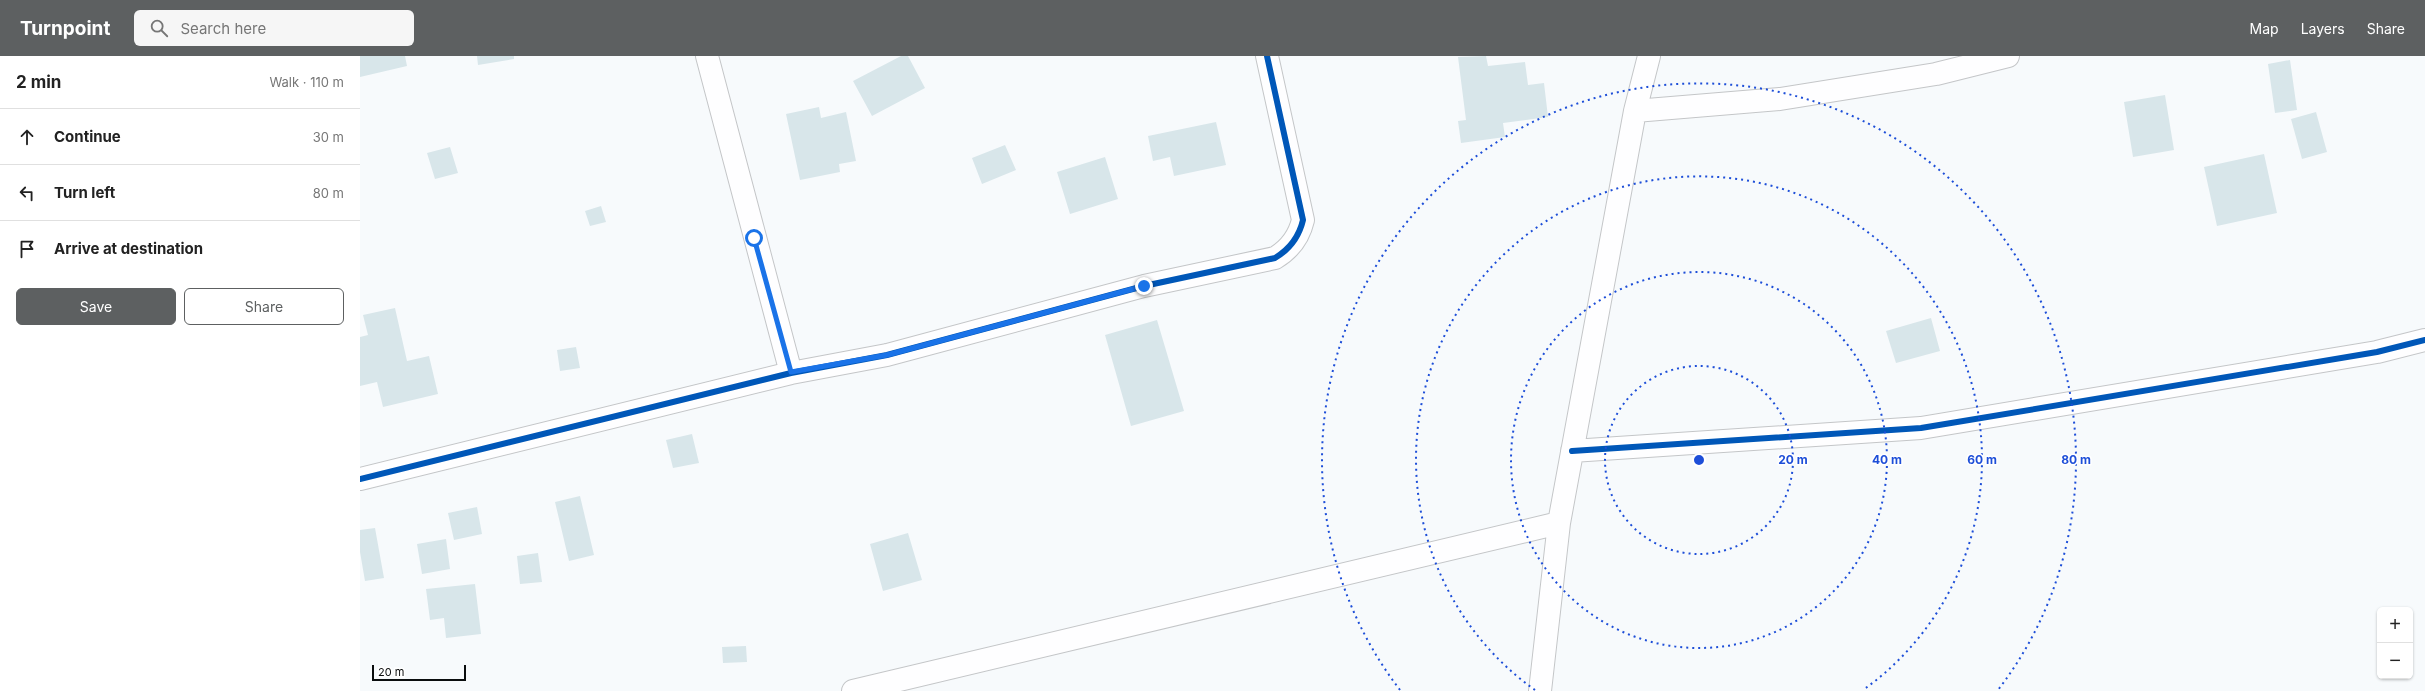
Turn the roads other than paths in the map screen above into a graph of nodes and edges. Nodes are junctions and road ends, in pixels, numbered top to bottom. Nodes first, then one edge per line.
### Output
1 (707, 56) edge
2 (1267, 56) edge
3 (1649, 56) edge
4 (2008, 56) edge
5 (1635, 111) junction
6 (2425, 340) edge
7 (791, 372) junction
8 (1572, 451) junction
9 (360, 479) edge
10 (1559, 523) junction
11 (853, 691) edge
12 (1540, 691) edge

1 - 7 street
2 - 7 street
3 - 5 street
4 - 5 street
5 - 8 street
6 - 8 street
7 - 9 street
8 - 10 street
10 - 11 street
10 - 12 street

